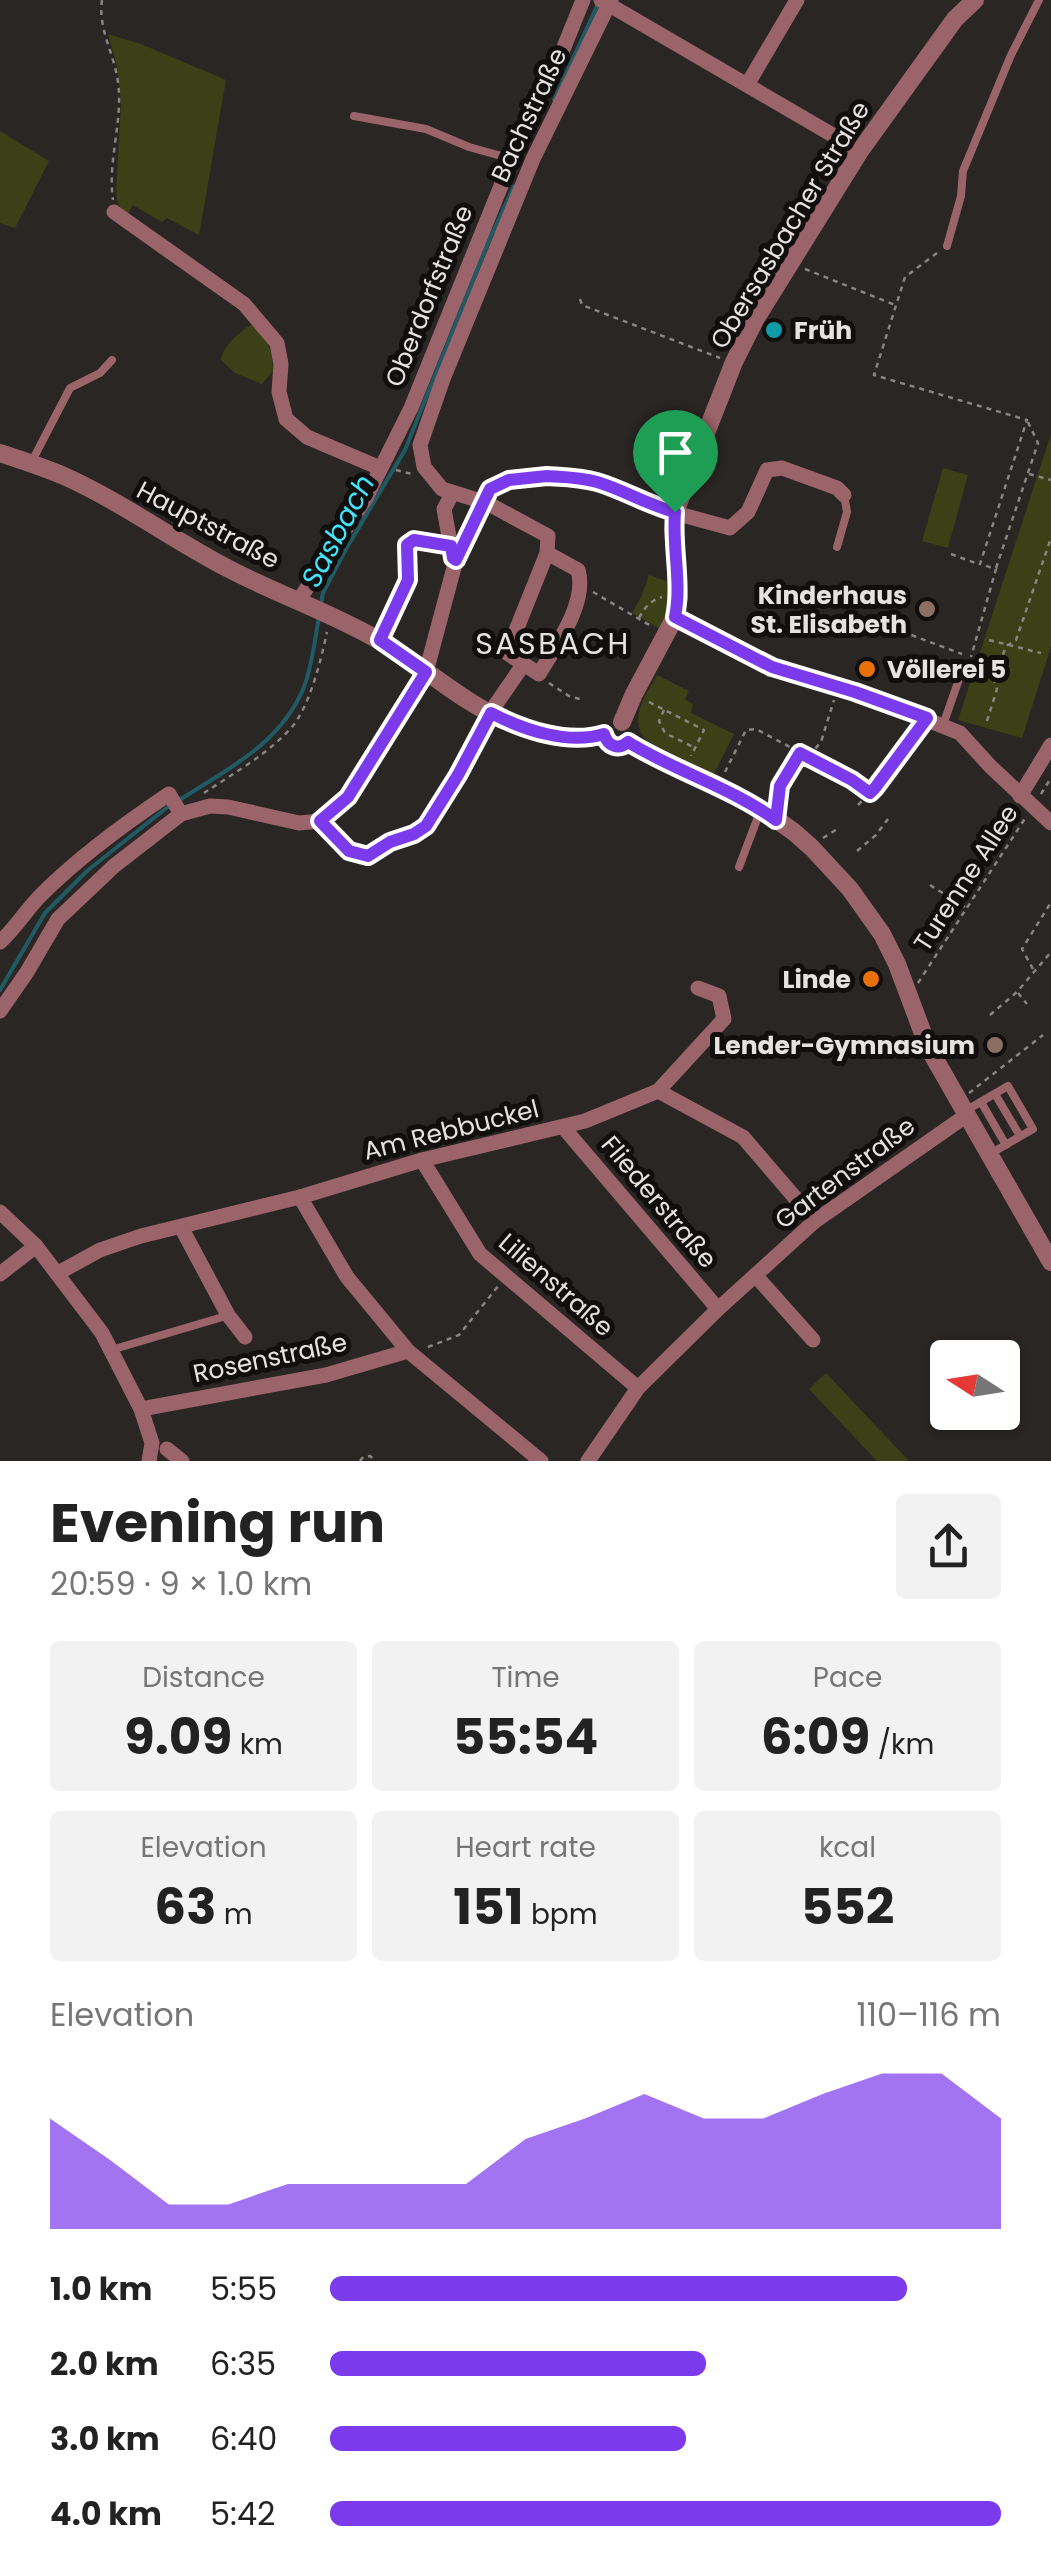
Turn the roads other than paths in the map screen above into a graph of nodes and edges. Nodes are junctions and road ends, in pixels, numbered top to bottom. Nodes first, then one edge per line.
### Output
1 (583, 0) edge
2 (797, 0) edge
3 (975, 0) edge
4 (1039, 0) edge
5 (607, 1) edge
6 (747, 85) junction
7 (354, 116) dead end
8 (860, 151) junction
9 (512, 159) junction
10 (114, 212) road end
11 (947, 246) road end
12 (112, 360) dead end
13 (0, 453) edge
14 (31, 464) junction
15 (384, 468) junction
16 (452, 494) junction
17 (844, 495) joint
18 (482, 501) junction
19 (675, 512) junction
20 (837, 547) dead end
21 (453, 553) junction
22 (547, 553) junction
23 (304, 602) junction
24 (670, 626) junction
25 (380, 640) junction
26 (522, 665) junction
27 (964, 666) road end
28 (426, 672) junction
29 (491, 713) junction
30 (622, 722) junction
31 (935, 722) junction
32 (604, 734) junction
33 (628, 742) junction
34 (1051, 745) edge
35 (1026, 801) junction
36 (177, 807) junction
37 (768, 815) junction
38 (320, 821) junction
39 (1051, 823) edge
40 (739, 867) dead end
41 (0, 942) edge
42 (698, 988) dead end
43 (0, 1011) edge
44 (658, 1091) junction
45 (995, 1094) junction
46 (982, 1102) junction
47 (966, 1113) junction
48 (563, 1127) junction
49 (1020, 1136) junction
50 (998, 1149) junction
51 (422, 1160) junction
52 (300, 1197) junction
53 (0, 1212) edge
54 (816, 1221) junction
55 (182, 1227) junction
56 (36, 1246) junction
57 (1051, 1262) edge
58 (58, 1273) junction
59 (0, 1274) edge
60 (756, 1276) junction
61 (718, 1310) junction
62 (228, 1315) junction
63 (245, 1338) dead end
64 (813, 1340) dead end
65 (110, 1350) junction
66 (412, 1354) junction
67 (638, 1388) junction
68 (141, 1408) junction
69 (160, 1446) junction
70 (149, 1461) edge
71 (182, 1461) edge
72 (541, 1461) edge
73 (588, 1461) edge

1 - 9 street, Oberdorfstraße
2 - 6 street
3 - 8 street, Obersasbacher Straße
4 - 11 lane
5 - 6 street
5 - 16 street, Bachstraße
6 - 8 street
7 - 9 lane
8 - 19 street, Obersasbacher Straße
9 - 15 street, Oberdorfstraße
10 - 15 street
12 - 14 lane
13 - 14 street, Hauptstraße
14 - 23 street, Hauptstraße
15 - 23 street, Oberdorfstraße
16 - 18 street
16 - 21 street
17 - 19 street
17 - 20 lane
18 - 19 street
18 - 21 street
18 - 22 street
19 - 24 street, Obersasbacher Straße
21 - 25 lane
21 - 28 street
22 - 26 street
22 - 26 street
23 - 25 street, Hauptstraße
24 - 30 street, Obersasbacher Straße
24 - 31 street
25 - 28 street, Hauptstraße
26 - 29 street
27 - 31 lane
28 - 29 street, Hauptstraße
28 - 38 street
29 - 32 street, Hauptstraße
29 - 38 street
30 - 32 street
30 - 33 street
31 - 35 street
32 - 33 street, Hauptstraße
33 - 37 street, Hauptstraße
34 - 35 street
35 - 39 street
36 - 38 street
36 - 41 street
36 - 43 street
37 - 40 lane
37 - 47 street, Hauptstraße
42 - 44 street
44 - 48 street, Am Rebbuckel
44 - 54 street
45 - 46 lane
45 - 49 lane
45 - 49 lane
46 - 47 lane
46 - 50 lane
47 - 50 street, Hauptstraße
47 - 54 street, Gartenstraße
48 - 51 street, Am Rebbuckel
48 - 61 street, Fliederstraße
49 - 50 lane
50 - 57 street, Hauptstraße
51 - 52 street, Am Rebbuckel
51 - 67 street, Lilienstraße
52 - 55 street, Am Rebbuckel
52 - 66 street
53 - 56 street
54 - 60 street, Gartenstraße
55 - 58 street, Am Rebbuckel
55 - 62 street
56 - 58 street
56 - 59 street
58 - 65 street
60 - 61 street, Gartenstraße
60 - 64 street
61 - 67 street, Gartenstraße
62 - 63 street
62 - 65 lane
65 - 68 street
66 - 68 street, Rosenstraße
66 - 72 street
67 - 73 street, Gartenstraße
68 - 69 street
69 - 70 street
69 - 71 street

